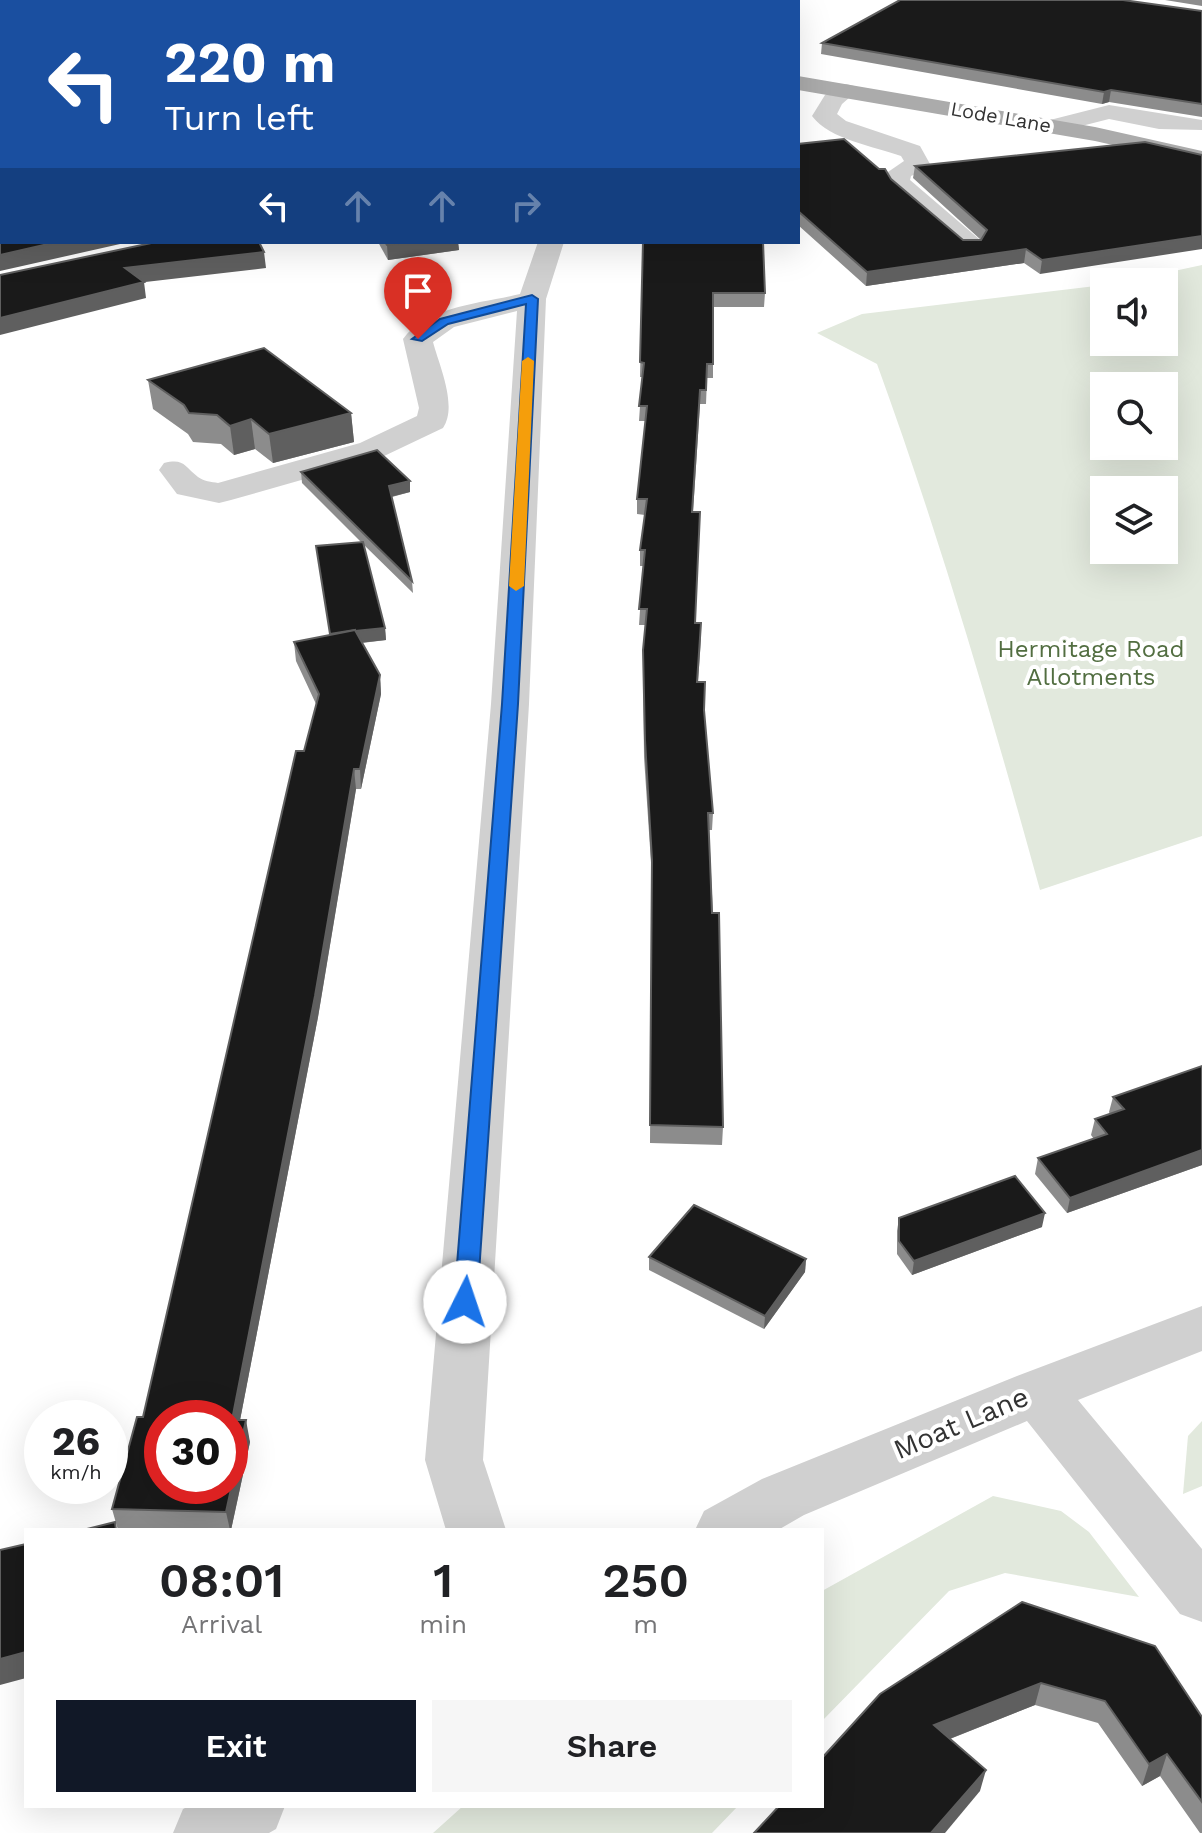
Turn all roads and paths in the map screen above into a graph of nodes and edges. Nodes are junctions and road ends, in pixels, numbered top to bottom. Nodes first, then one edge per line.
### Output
1 (800, 83) edge
2 (846, 91) junction
3 (1194, 125) edge
4 (1054, 126) junction
5 (1202, 158) edge
6 (550, 244) edge
7 (970, 245) edge
8 (532, 299) junction
9 (175, 470) dead end
10 (1202, 1328) edge
11 (1037, 1392) junction
12 (475, 1528) edge
13 (729, 1528) edge
14 (1202, 1594) edge
15 (249, 1808) edge
16 (207, 1833) edge

1 - 2 main road, Lode Lane
2 - 4 main road, Lode Lane
2 - 7 street
3 - 4 street
4 - 5 main road, Lode Lane
6 - 8 street
8 - 9 street
8 - 12 street
10 - 11 street, Moat Lane
11 - 13 street, Moat Lane
11 - 14 street
15 - 16 street

